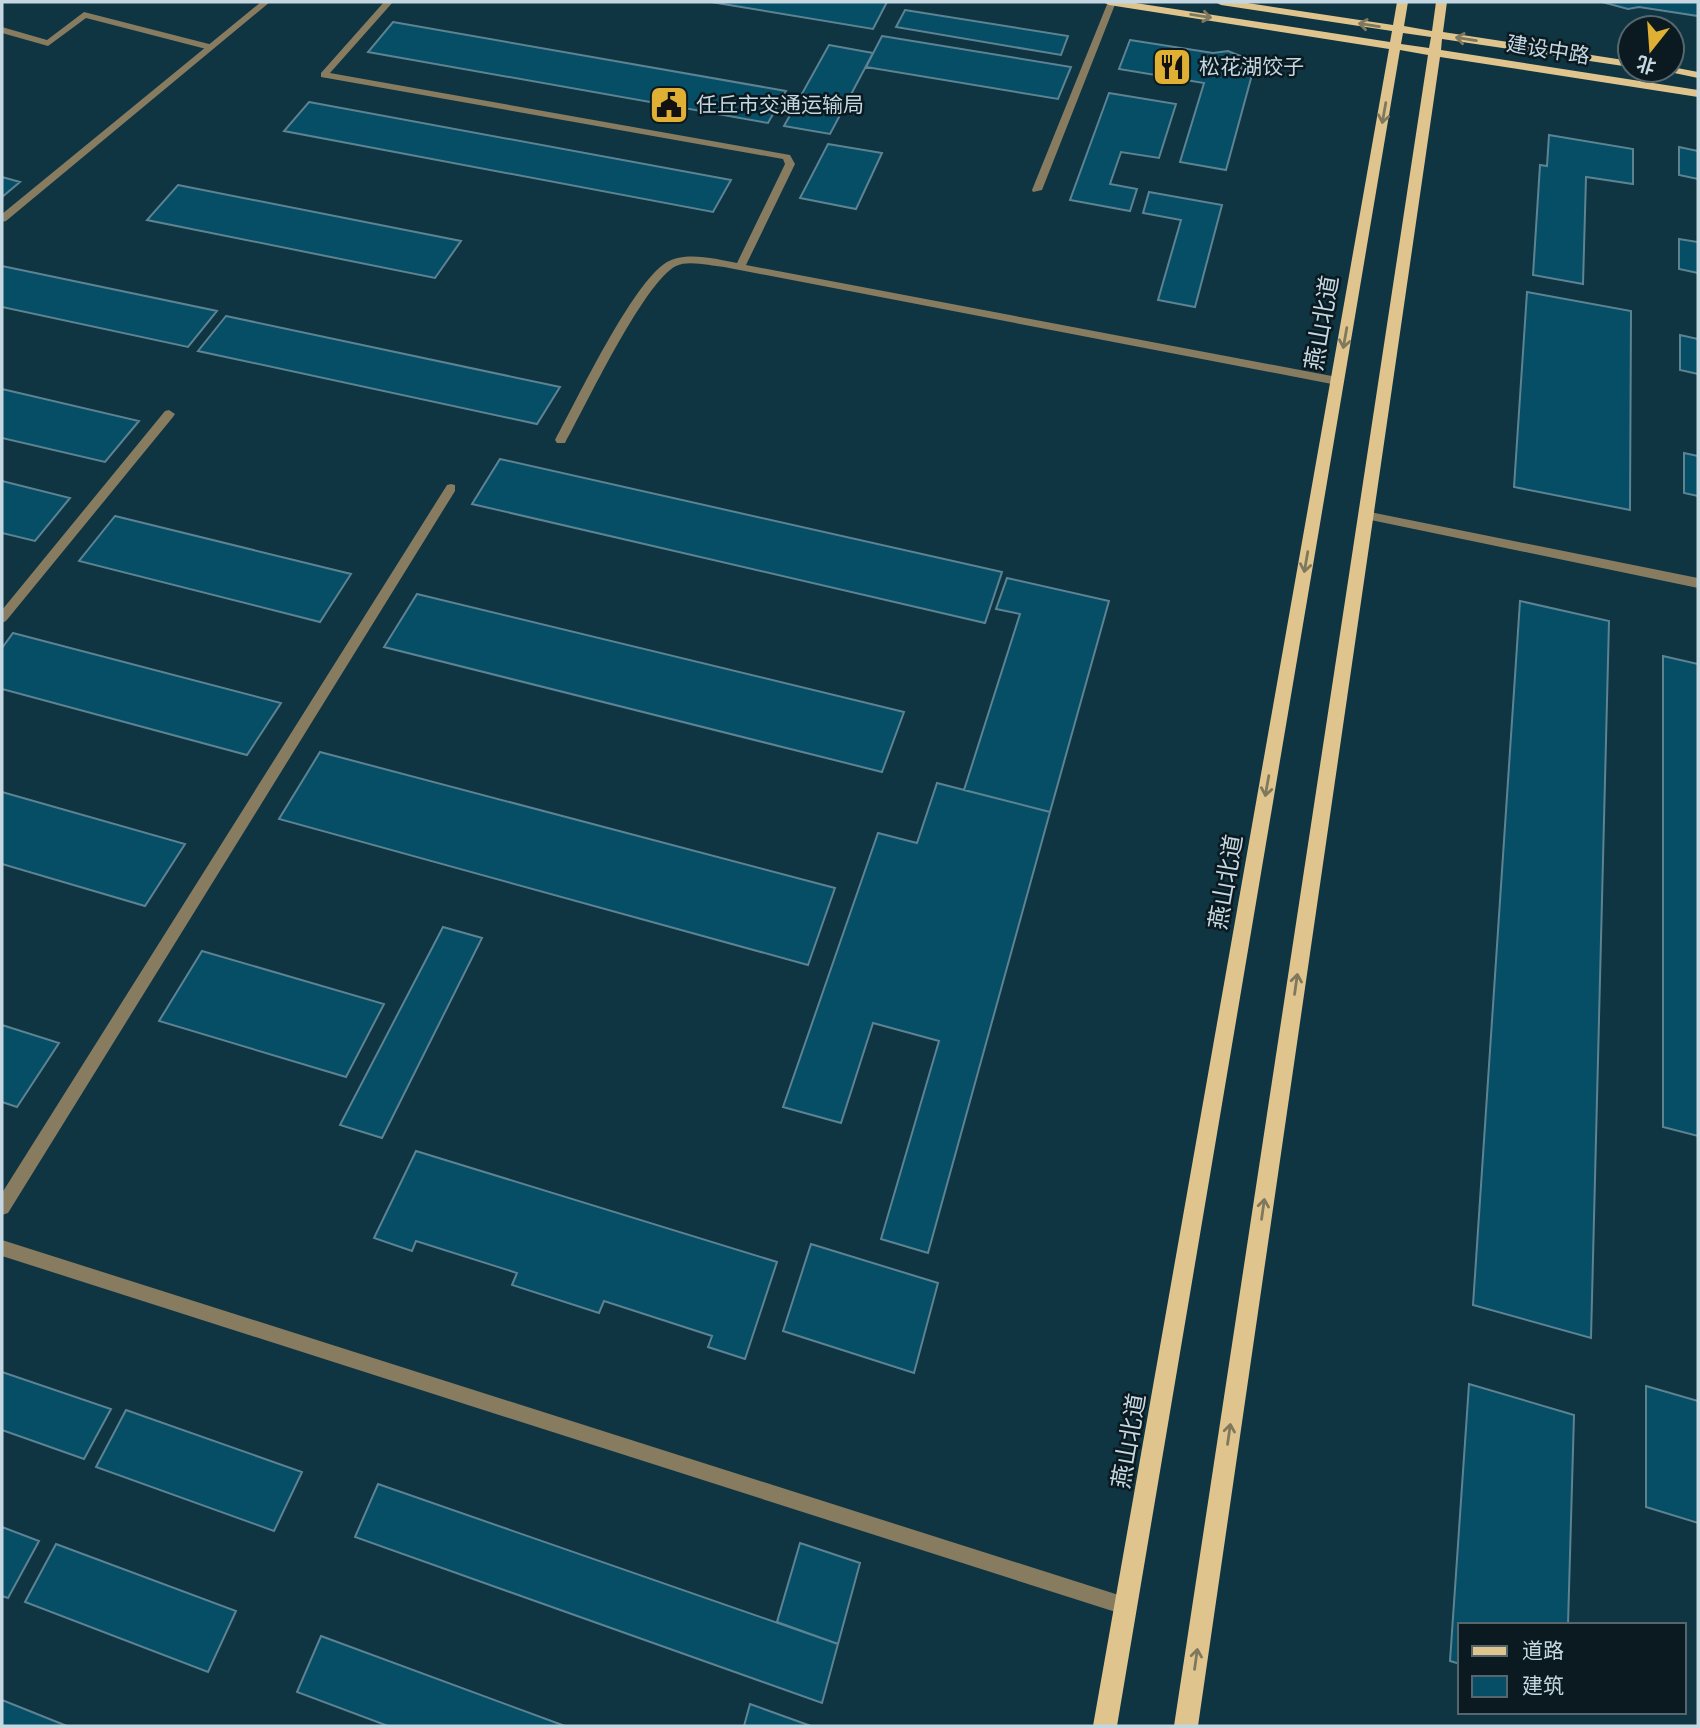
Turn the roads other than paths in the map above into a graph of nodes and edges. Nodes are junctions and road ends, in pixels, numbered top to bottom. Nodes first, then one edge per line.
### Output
1 (266, 2) edge
2 (389, 2) edge
3 (1110, 2) edge
4 (1221, 2) edge
5 (1403, 2) edge
6 (1442, 2) edge
7 (2, 30) edge
8 (1396, 38) junction
9 (1436, 43) junction
10 (210, 47) junction
11 (1616, 62) edge
12 (1698, 93) edge
13 (1037, 190) dead end
14 (2, 219) edge
15 (740, 267) junction
16 (1338, 381) junction
17 (169, 414) dead end
18 (561, 440) dead end
19 (451, 488) dead end
20 (1365, 515) junction
21 (1698, 583) edge
22 (2, 618) edge
23 (2, 1206) edge
24 (2, 1248) edge
25 (1125, 1606) junction
26 (1105, 1726) edge
27 (1186, 1726) edge

1 - 10 street
2 - 15 street
3 -> 8 main road
3 - 13 street
8 -> 4 main road
5 - 8 main road, 燕山北道
6 - 9 main road
7 - 10 street
8 - 9 main road
8 - 9 main road
8 -> 16 main road, 燕山北道
11 -> 9 main road, 建设中路
9 - 12 main road, 建设中路
9 - 20 main road
10 - 14 street
15 - 16 street
15 - 18 street
16 -> 25 main road, 燕山北道
17 - 22 street
19 - 23 street
20 - 21 street
27 -> 20 main road
24 - 25 street
25 - 26 main road, 燕山北道

